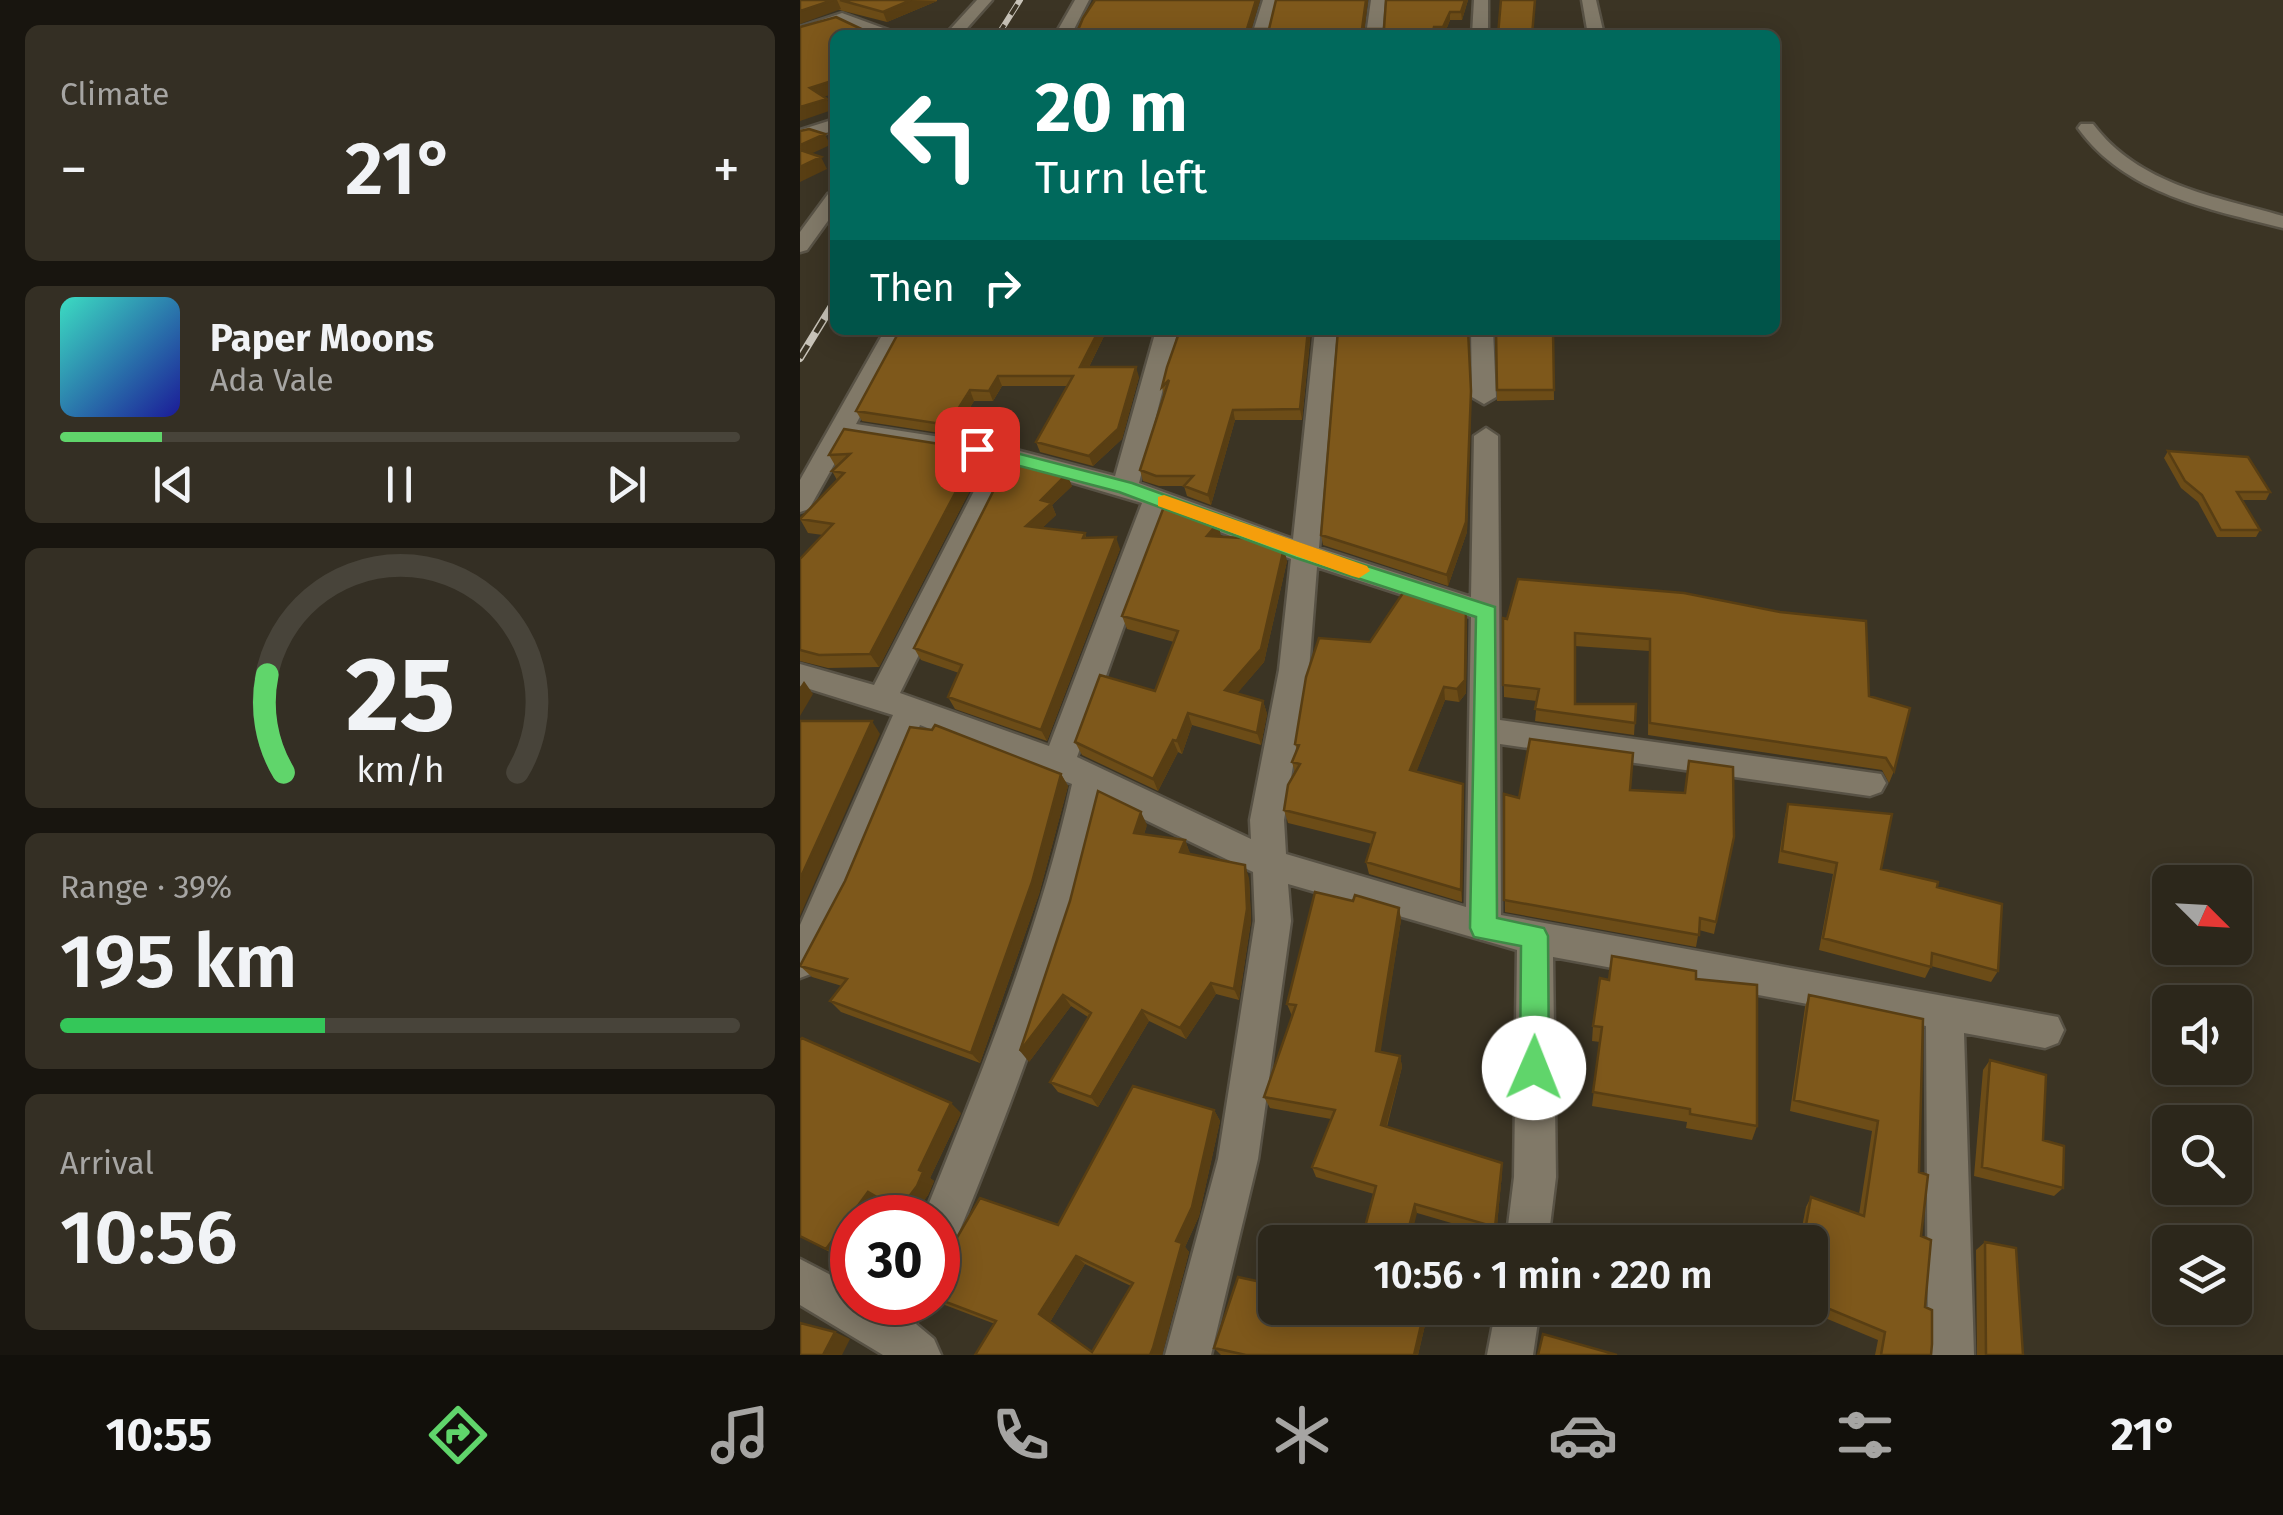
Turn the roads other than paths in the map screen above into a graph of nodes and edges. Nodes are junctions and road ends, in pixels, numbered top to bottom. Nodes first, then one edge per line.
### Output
1 (985, 0) edge
2 (1082, 0) edge
3 (1270, 0) edge
4 (1378, 0) edge
5 (1481, 0) edge
6 (1589, 0) edge
7 (814, 9) edge
8 (842, 18) junction
9 (876, 30) edge
10 (957, 30) edge
11 (1066, 30) edge
12 (1261, 30) edge
13 (1375, 30) edge
14 (1480, 30) edge
15 (1595, 30) edge
16 (800, 32) edge
17 (830, 126) edge
18 (2087, 128) dead end
19 (800, 136) edge
20 (830, 205) edge
21 (2283, 222) edge
22 (800, 246) edge
23 (893, 335) edge
24 (1166, 335) edge
25 (1325, 335) edge
26 (1482, 335) edge
27 (1484, 397) dead end
28 (842, 429) junction
29 (1486, 436) dead end
30 (1005, 454) junction
31 (1125, 487) junction
32 (1156, 498) junction
33 (800, 503) edge
34 (1303, 553) junction
35 (1487, 612) junction
36 (800, 675) edge
37 (896, 705) junction
38 (1485, 730) junction
39 (1074, 770) junction
40 (1870, 784) dead end
41 (1267, 863) junction
42 (1483, 928) junction
43 (1534, 936) junction
44 (800, 960) edge
45 (1945, 1011) junction
46 (2046, 1030) dead end
47 (953, 1195) edge
48 (1529, 1225) edge
49 (800, 1281) edge
50 (1515, 1325) edge
51 (903, 1330) edge
52 (1188, 1355) edge
53 (1510, 1355) edge
54 (1950, 1355) edge

1 - 10 street
2 - 11 street
3 - 12 street
4 - 13 street
5 - 14 street
6 - 15 street
7 - 8 street
8 - 9 street
8 - 16 street
17 - 19 street
18 - 21 street
20 - 22 street
23 - 28 street
24 - 31 street
25 - 34 street
26 - 27 street
28 - 30 street
28 - 33 street
29 - 35 street
30 - 31 street
30 - 37 street
31 - 32 street
32 - 34 street
32 - 39 street
34 - 35 street
34 - 41 street
35 - 38 street
36 - 37 street
37 - 39 street
37 - 44 street
38 - 40 street
38 - 42 street
39 - 41 street
39 - 47 street
41 - 42 street
41 - 52 street
42 - 43 street
43 - 45 street
43 - 48 street
45 - 46 street
45 - 54 street
49 - 51 street
50 - 53 street

